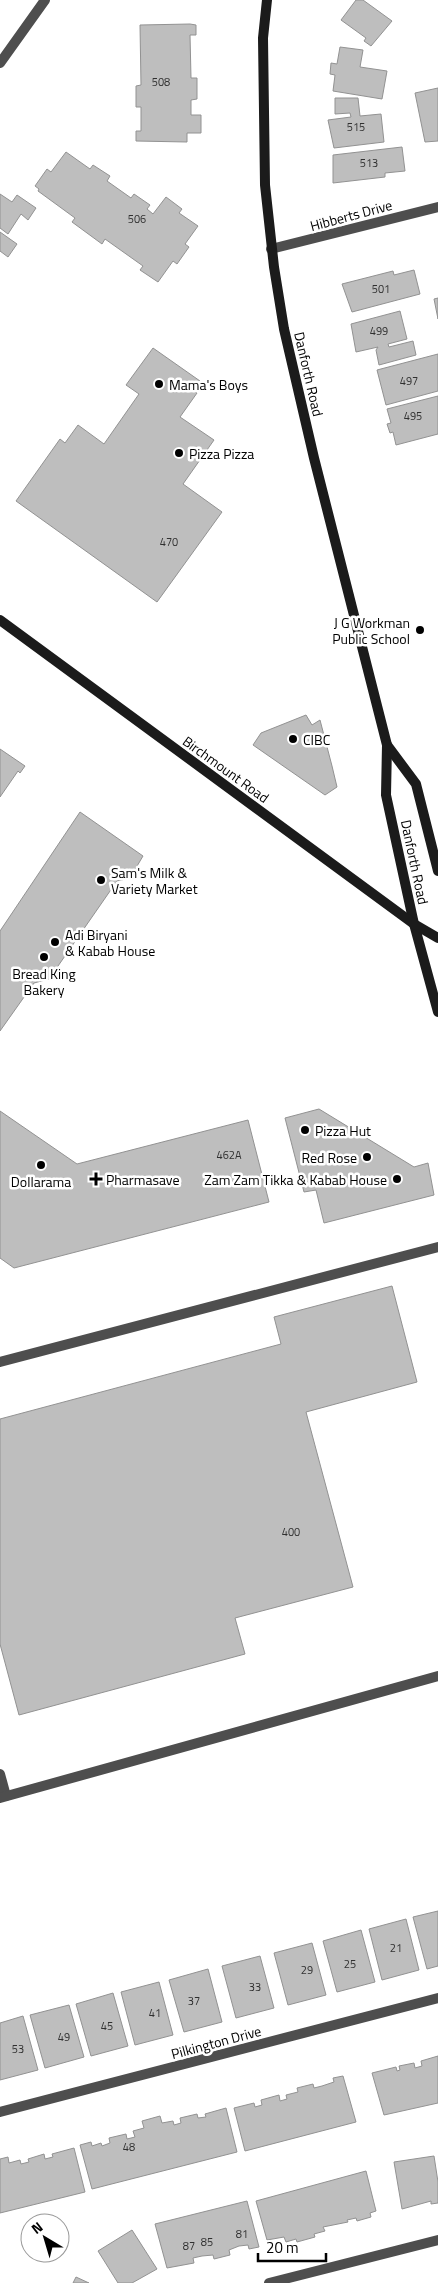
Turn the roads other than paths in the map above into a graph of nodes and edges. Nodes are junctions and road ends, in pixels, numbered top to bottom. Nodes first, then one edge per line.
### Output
1 (45, 0) edge
2 (267, 0) edge
3 (0, 64) edge
4 (438, 207) edge
5 (272, 249) junction
6 (0, 620) edge
7 (387, 745) junction
8 (438, 871) edge
9 (414, 924) junction
10 (438, 938) edge
11 (438, 1012) edge
12 (438, 1246) edge
13 (0, 1362) edge
14 (438, 1676) edge
15 (0, 1774) edge
16 (3, 1797) edge
17 (438, 1998) edge
18 (0, 2112) edge
19 (438, 2240) edge
20 (269, 2283) edge

1 - 3 street
2 - 5 main road, Danforth Road
4 - 5 street, Hibberts Drive
5 - 7 main road, Danforth Road
6 - 9 main road, Birchmount Road
7 - 8 main road, Danforth Road
7 - 9 main road, Danforth Road
9 - 10 main road, Birchmount Road
9 - 11 main road, Danforth Road
12 - 13 street
14 - 16 street
15 - 16 street
17 - 18 street, Pilkington Drive
19 - 20 street

